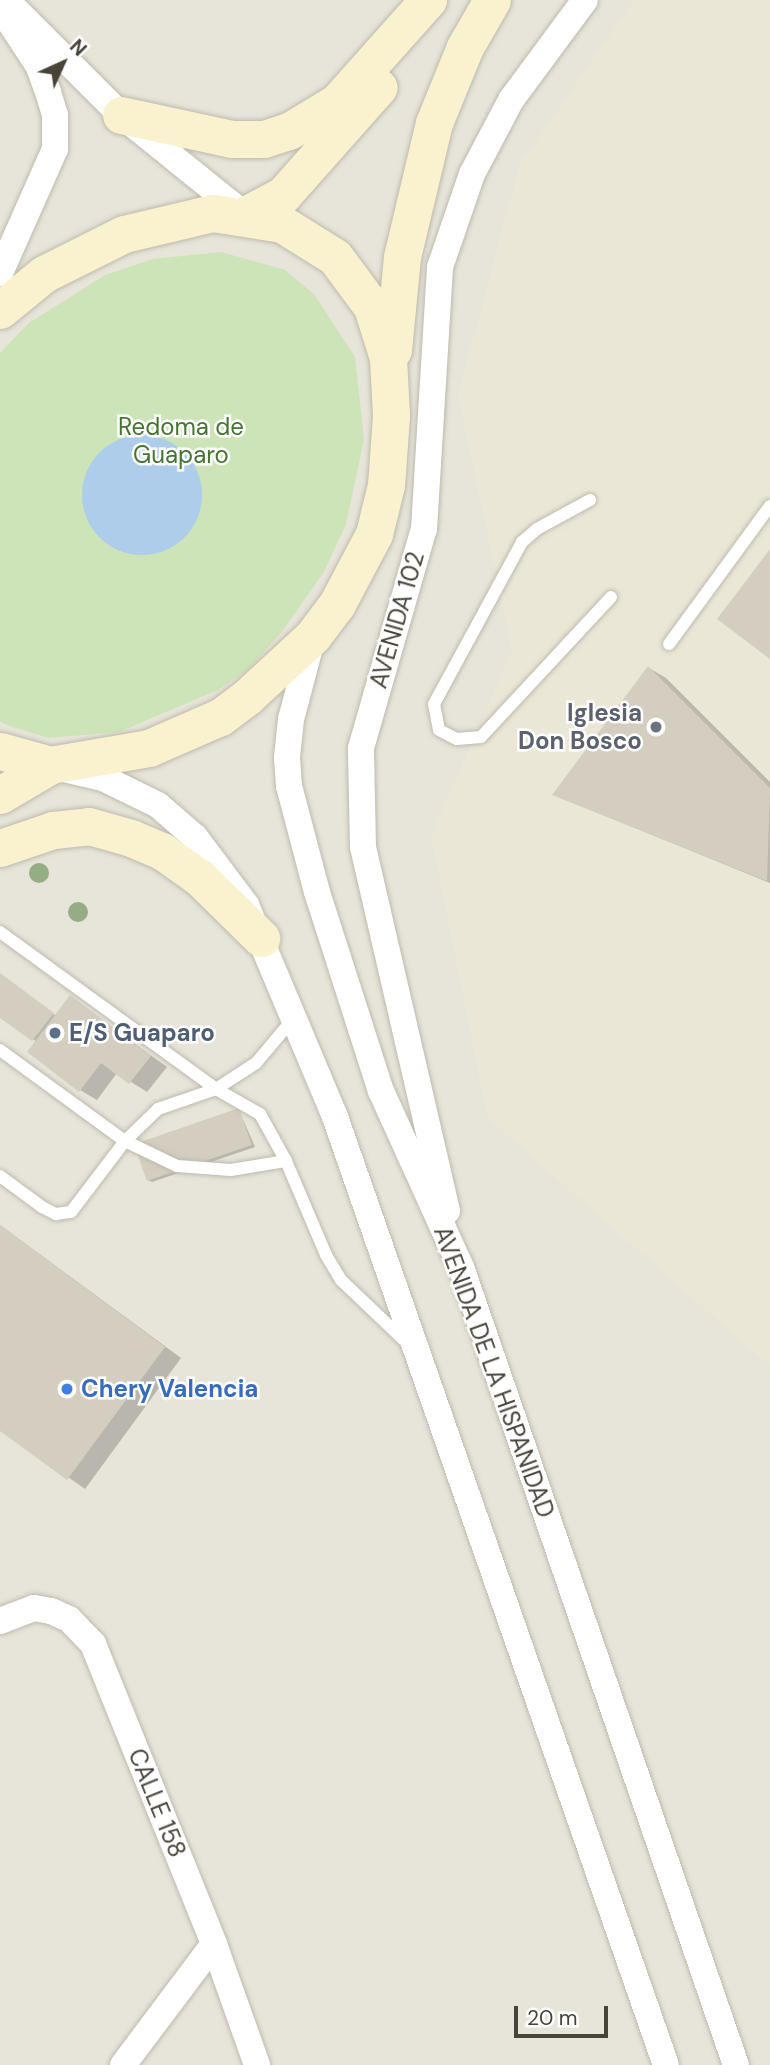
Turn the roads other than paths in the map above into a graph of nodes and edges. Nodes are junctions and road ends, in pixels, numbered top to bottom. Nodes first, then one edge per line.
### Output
1 (6, 0) edge
2 (428, 0) edge
3 (492, 0) edge
4 (585, 0) edge
5 (0, 8) edge
6 (121, 114) junction
7 (245, 215) junction
8 (0, 273) edge
9 (0, 310) edge
10 (389, 383) junction
11 (590, 500) dead end
12 (770, 506) edge
13 (611, 597) dead end
14 (313, 636) junction
15 (669, 644) dead end
16 (0, 751) edge
17 (51, 765) junction
18 (0, 794) edge
19 (0, 848) edge
20 (0, 932) edge
21 (261, 939) junction
22 (296, 1015) junction
23 (0, 1050) edge
24 (216, 1089) junction
25 (125, 1141) junction
26 (286, 1161) junction
27 (0, 1177) edge
28 (461, 1267) junction
29 (420, 1360) junction
30 (0, 1621) edge
31 (214, 1944) junction
32 (123, 2065) edge
33 (257, 2065) edge
34 (666, 2065) edge
35 (736, 2065) edge

1 - 6 street
2 - 6 main road
2 - 7 main road
3 - 10 main road
4 - 28 street, AVENIDA 102
5 - 8 street
6 - 7 street
7 - 9 main road
7 - 10 main road
10 - 14 main road
11 - 13 lane
12 - 15 lane
14 - 17 main road
14 - 28 street, AVENIDA DE LA HISPANIDAD
16 - 17 main road
17 - 18 main road
17 - 21 street
19 - 21 main road
20 - 24 lane
21 - 22 street
22 - 24 lane
22 - 29 street
23 - 25 lane
24 - 25 lane
24 - 26 lane
25 - 26 lane
25 - 27 lane
26 - 29 lane
28 - 35 street, AVENIDA DE LA HISPANIDAD
29 - 34 street
30 - 31 street, CALLE 158
31 - 32 street
31 - 33 street, CALLE 158

